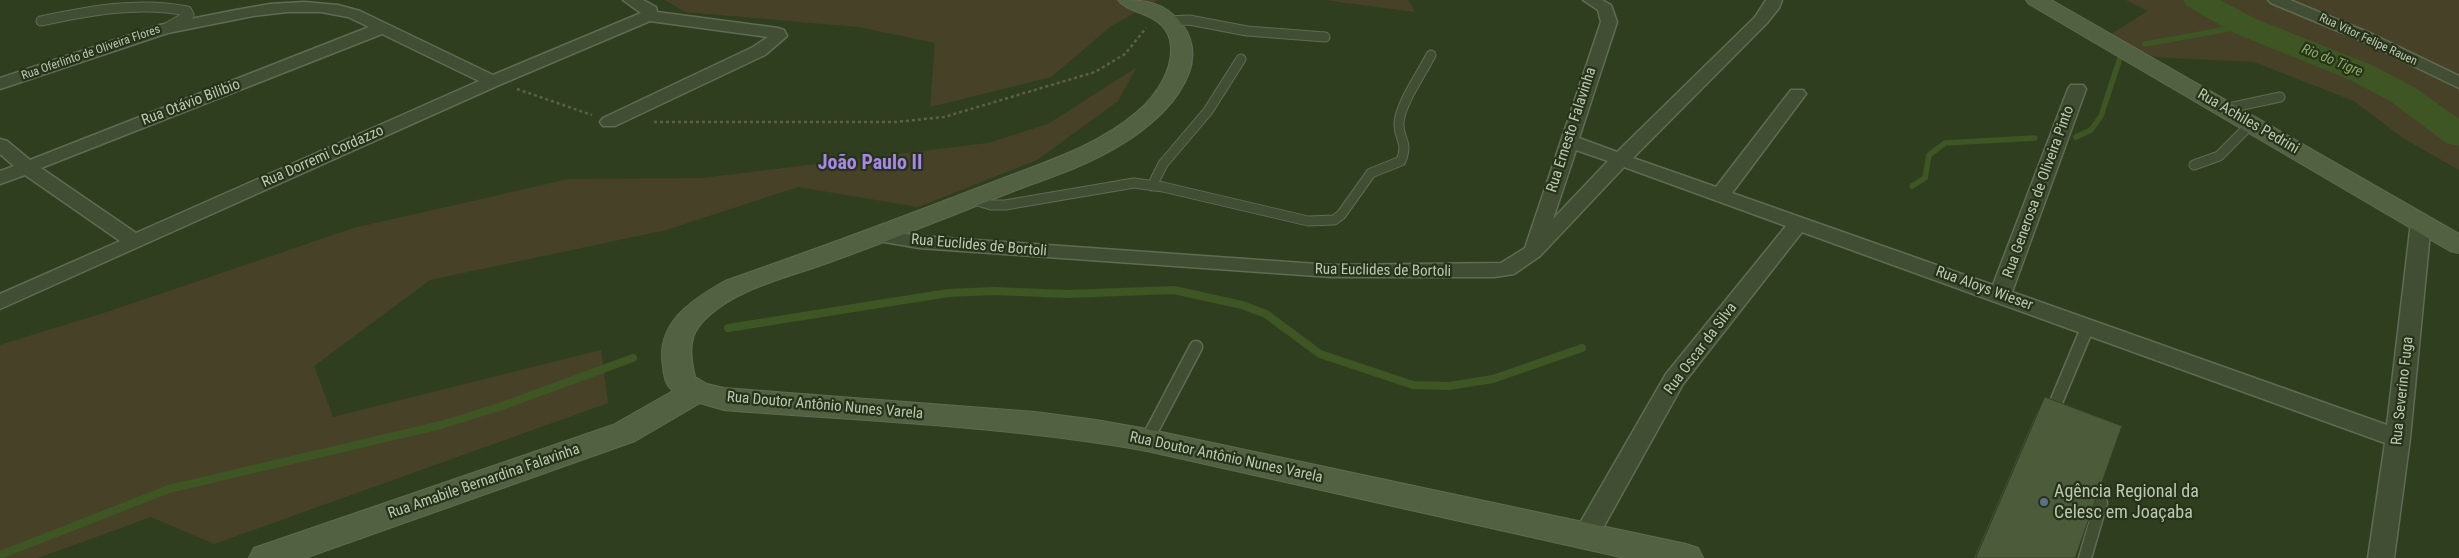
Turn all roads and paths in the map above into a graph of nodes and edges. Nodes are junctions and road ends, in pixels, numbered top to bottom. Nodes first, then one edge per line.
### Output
1 (631, 0) edge
2 (1128, 0) edge
3 (1774, 0) edge
4 (2036, 0) edge
5 (2276, 0) edge
6 (1598, 4) edge
7 (648, 16) junction
8 (1161, 16) junction
9 (41, 21) dead end
10 (166, 28) junction
11 (382, 28) junction
12 (1325, 37) dead end
13 (1431, 55) dead end
14 (1241, 59) dead end
15 (493, 80) junction
16 (2459, 83) edge
17 (0, 84) edge
18 (2078, 89) dead end
19 (1797, 94) dead end
20 (2280, 97) dead end
21 (2224, 109) junction
22 (609, 122) joint
23 (649, 122) dead end
24 (2251, 124) junction
25 (1569, 141) junction
26 (0, 145) edge
27 (1621, 159) junction
28 (2194, 165) dead end
29 (27, 167) junction
30 (0, 178) edge
31 (1152, 186) junction
32 (1721, 194) junction
33 (972, 199) junction
34 (1799, 222) junction
35 (2421, 222) junction
36 (880, 236) junction
37 (135, 242) junction
38 (2459, 245) edge
39 (1532, 252) junction
40 (2000, 295) junction
41 (0, 302) edge
42 (2088, 326) junction
43 (1196, 348) dead end
44 (696, 392) junction
45 (2052, 412) edge
46 (2398, 438) junction
47 (1147, 440) junction
48 (2101, 503) edge
49 (1585, 537) junction
50 (2383, 557) edge
51 (266, 558) edge
52 (1686, 558) edge
53 (2085, 558) edge

1 - 7 street
2 - 8 street
3 - 27 street, Rua Euclides de Bortoli
4 - 21 street, Rua Achiles Pedrini
5 - 16 street, Rua Vitor Felipe Rauen
6 - 25 street, Rua Ernesto Falavinha
7 - 15 street, Rua Dorremi Cordazzo
7 - 22 street
8 - 12 lane
8 - 23 path
8 - 33 street
9 - 10 lane
10 - 11 street, Rua Oferlinto de Oliveira Flores
10 - 17 street, Rua Oferlinto de Oliveira Flores
11 - 15 street, Rua Oferlinto de Oliveira Flores
11 - 29 street, Rua Otávio Bilibio
13 - 31 lane
14 - 31 lane
15 - 22 path
15 - 37 street, Rua Dorremi Cordazzo
18 - 40 street, Rua Generosa de Oliveira Pinto
19 - 32 street
20 - 21 lane
21 - 24 street, Rua Achiles Pedrini
24 - 28 lane
24 - 35 street, Rua Achiles Pedrini
25 - 27 street, Rua Aloys Wieser
25 - 39 street, Rua Ernesto Falavinha
26 - 29 street
27 - 32 street, Rua Aloys Wieser
27 - 39 street, Rua Euclides de Bortoli
29 - 30 street, Rua Otávio Bilibio
29 - 37 street
31 - 33 lane
32 - 34 street, Rua Aloys Wieser
33 - 36 street
34 - 40 street, Rua Aloys Wieser
34 - 49 street, Rua Oscar da Silva
35 - 38 street, Rua Achiles Pedrini
35 - 46 street, Rua Severino Fuga
36 - 39 street, Rua Euclides de Bortoli
36 - 44 street
37 - 41 street, Rua Dorremi Cordazzo
40 - 42 street, Rua Aloys Wieser
42 - 45 lane
42 - 46 street, Rua Aloys Wieser
43 - 47 lane
44 - 47 street, Rua Doutor Antônio Nunes Varela
44 - 51 street, Rua Amabile Bernardina Falavinha
46 - 50 street, Rua Severino Fuga
47 - 49 street, Rua Doutor Antônio Nunes Varela
48 - 53 lane
49 - 52 street, Rua Doutor Antônio Nunes Varela

